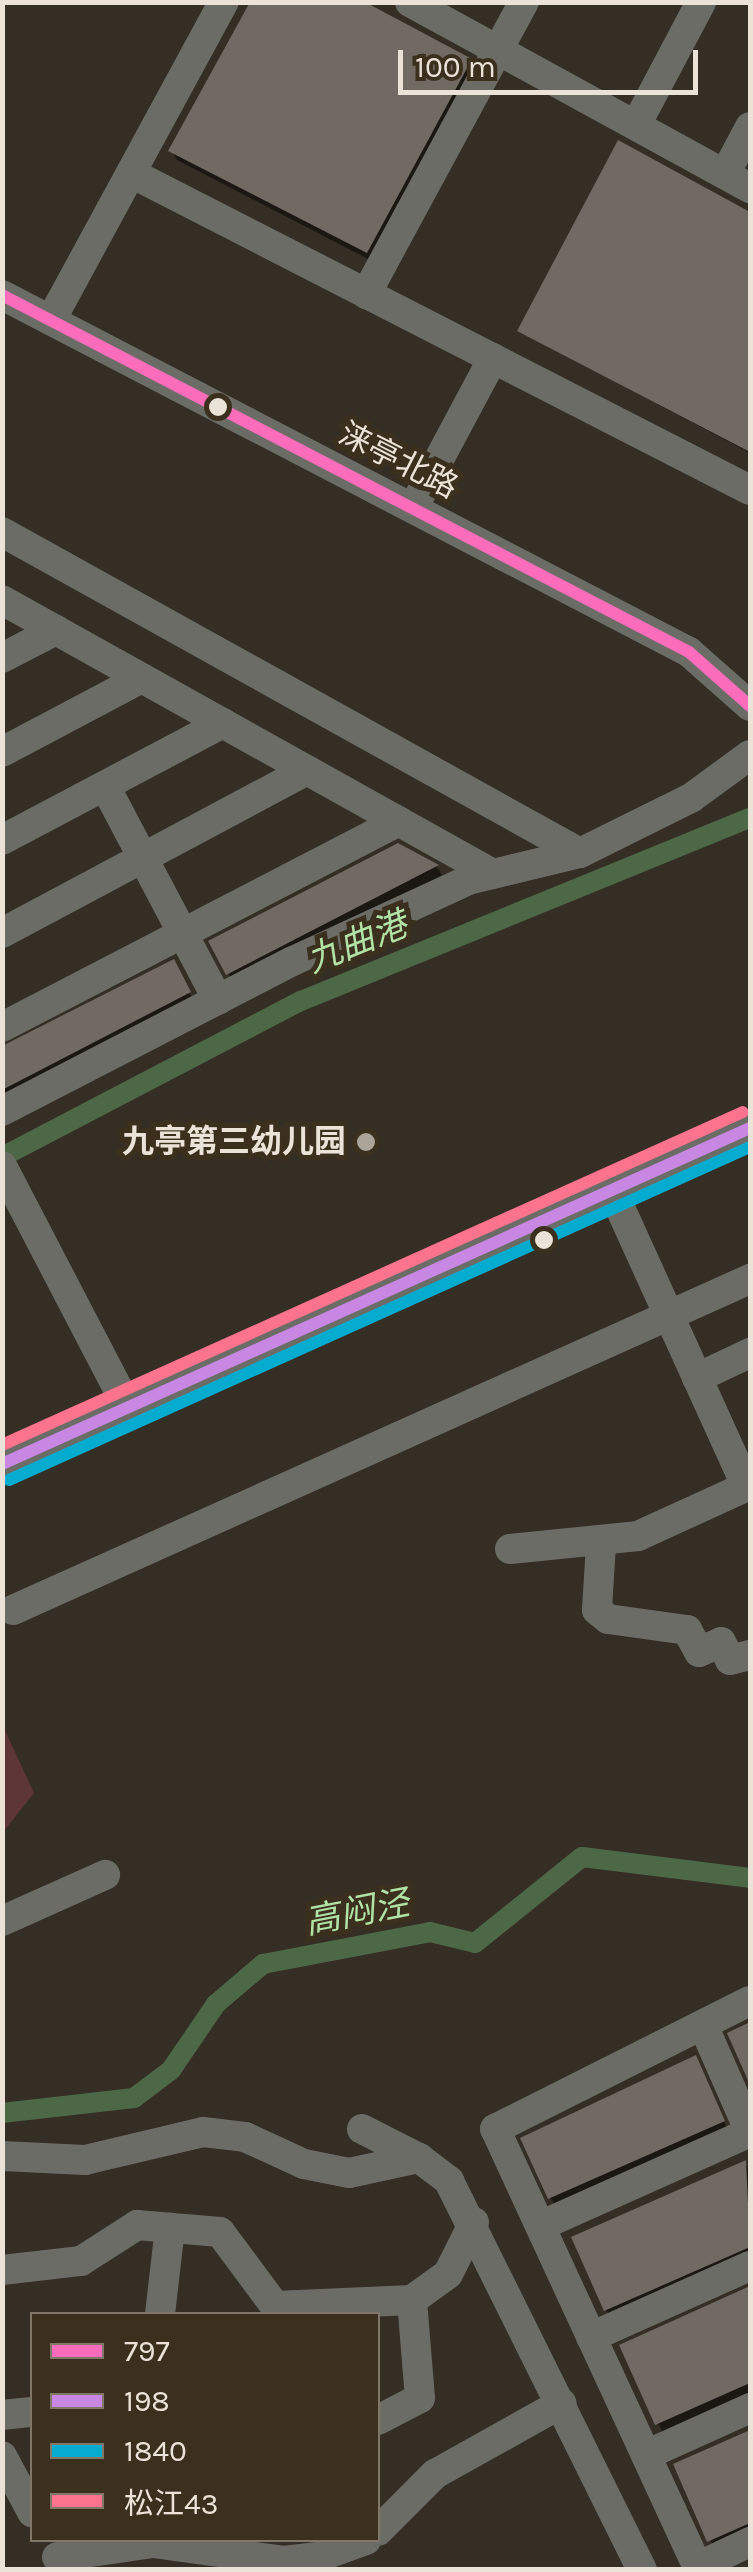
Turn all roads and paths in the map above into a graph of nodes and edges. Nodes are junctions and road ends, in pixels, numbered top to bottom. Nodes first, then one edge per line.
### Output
1 (224, 2) edge
2 (410, 2) edge
3 (524, 2) edge
4 (701, 2) edge
5 (498, 50) junction
6 (636, 125) junction
7 (750, 127) edge
8 (131, 173) junction
9 (738, 181) edge
10 (366, 294) junction
11 (2, 295) edge
12 (50, 320) junction
13 (493, 358) junction
14 (750, 490) edge
15 (413, 508) junction
16 (2, 532) edge
17 (2, 600) edge
18 (56, 630) junction
19 (2, 658) edge
20 (142, 678) junction
21 (747, 693) edge
22 (223, 723) junction
23 (2, 752) edge
24 (750, 756) edge
25 (307, 770) junction
26 (104, 786) junction
27 (399, 821) junction
28 (2, 840) edge
29 (580, 853) junction
30 (143, 858) junction
31 (493, 874) junction
32 (2, 933) edge
33 (182, 934) junction
34 (218, 1000) junction
35 (2, 1028) edge
36 (2, 1112) edge
37 (750, 1128) edge
38 (2, 1166) edge
39 (612, 1190) junction
40 (750, 1280) edge
41 (669, 1316) junction
42 (750, 1353) edge
43 (698, 1378) junction
44 (128, 1408) junction
45 (2, 1464) edge
46 (749, 1486) edge
47 (601, 1544) junction
48 (510, 1549) dead end
49 (13, 1610) dead end
50 (750, 1655) edge
51 (105, 1875) dead end
52 (2, 1921) edge
53 (750, 2001) edge
54 (703, 2025) junction
55 (362, 2130) dead end
56 (750, 2132) edge
57 (2, 2156) edge
58 (419, 2158) junction
59 (474, 2222) junction
60 (540, 2226) junction
61 (170, 2228) junction
62 (750, 2266) edge
63 (2, 2270) edge
64 (412, 2300) junction
65 (160, 2312) edge
66 (592, 2338) junction
67 (562, 2404) junction
68 (750, 2408) edge
69 (30, 2412) edge
70 (2, 2415) edge
71 (380, 2419) edge
72 (646, 2455) junction
73 (2, 2456) edge
74 (30, 2508) edge
75 (380, 2530) edge
76 (360, 2542) edge
77 (750, 2542) edge
78 (56, 2555) edge
79 (698, 2568) edge
80 (642, 2570) edge

1 - 8 street
2 - 5 street
3 - 5 street
4 - 6 street
5 - 6 street
5 - 10 street
6 - 9 street
7 - 9 street
8 - 10 street
8 - 12 street
10 - 13 street
11 - 12 street, 涞亭北路
12 - 15 street, 涞亭北路
13 - 14 street
13 - 15 street
15 - 21 street, 涞亭北路
16 - 29 street
17 - 18 street
18 - 19 street
18 - 20 street
20 - 22 street
20 - 23 street
22 - 25 street
22 - 26 street
24 - 29 street
25 - 27 street
25 - 30 street
26 - 28 street
26 - 30 street
27 - 31 street
27 - 33 street
29 - 31 street
30 - 32 street
30 - 33 street
31 - 34 street
33 - 34 street
33 - 35 street
34 - 36 street
37 - 39 street
38 - 44 street
39 - 41 street
39 - 44 street
40 - 41 street
41 - 43 street
41 - 49 street
42 - 43 street
43 - 46 street
44 - 45 street
46 - 47 street
47 - 48 street
47 - 50 street
51 - 52 street
53 - 54 street
54 - 56 street
54 - 60 street
55 - 58 street
56 - 60 street
57 - 58 street
58 - 59 street
59 - 64 street
59 - 67 street
60 - 66 street
61 - 63 street
61 - 64 street
61 - 65 street
62 - 66 street
64 - 71 street
66 - 72 street
67 - 75 street
67 - 80 street
68 - 72 street
69 - 70 street
72 - 79 street
73 - 74 street
76 - 78 street
77 - 79 street

